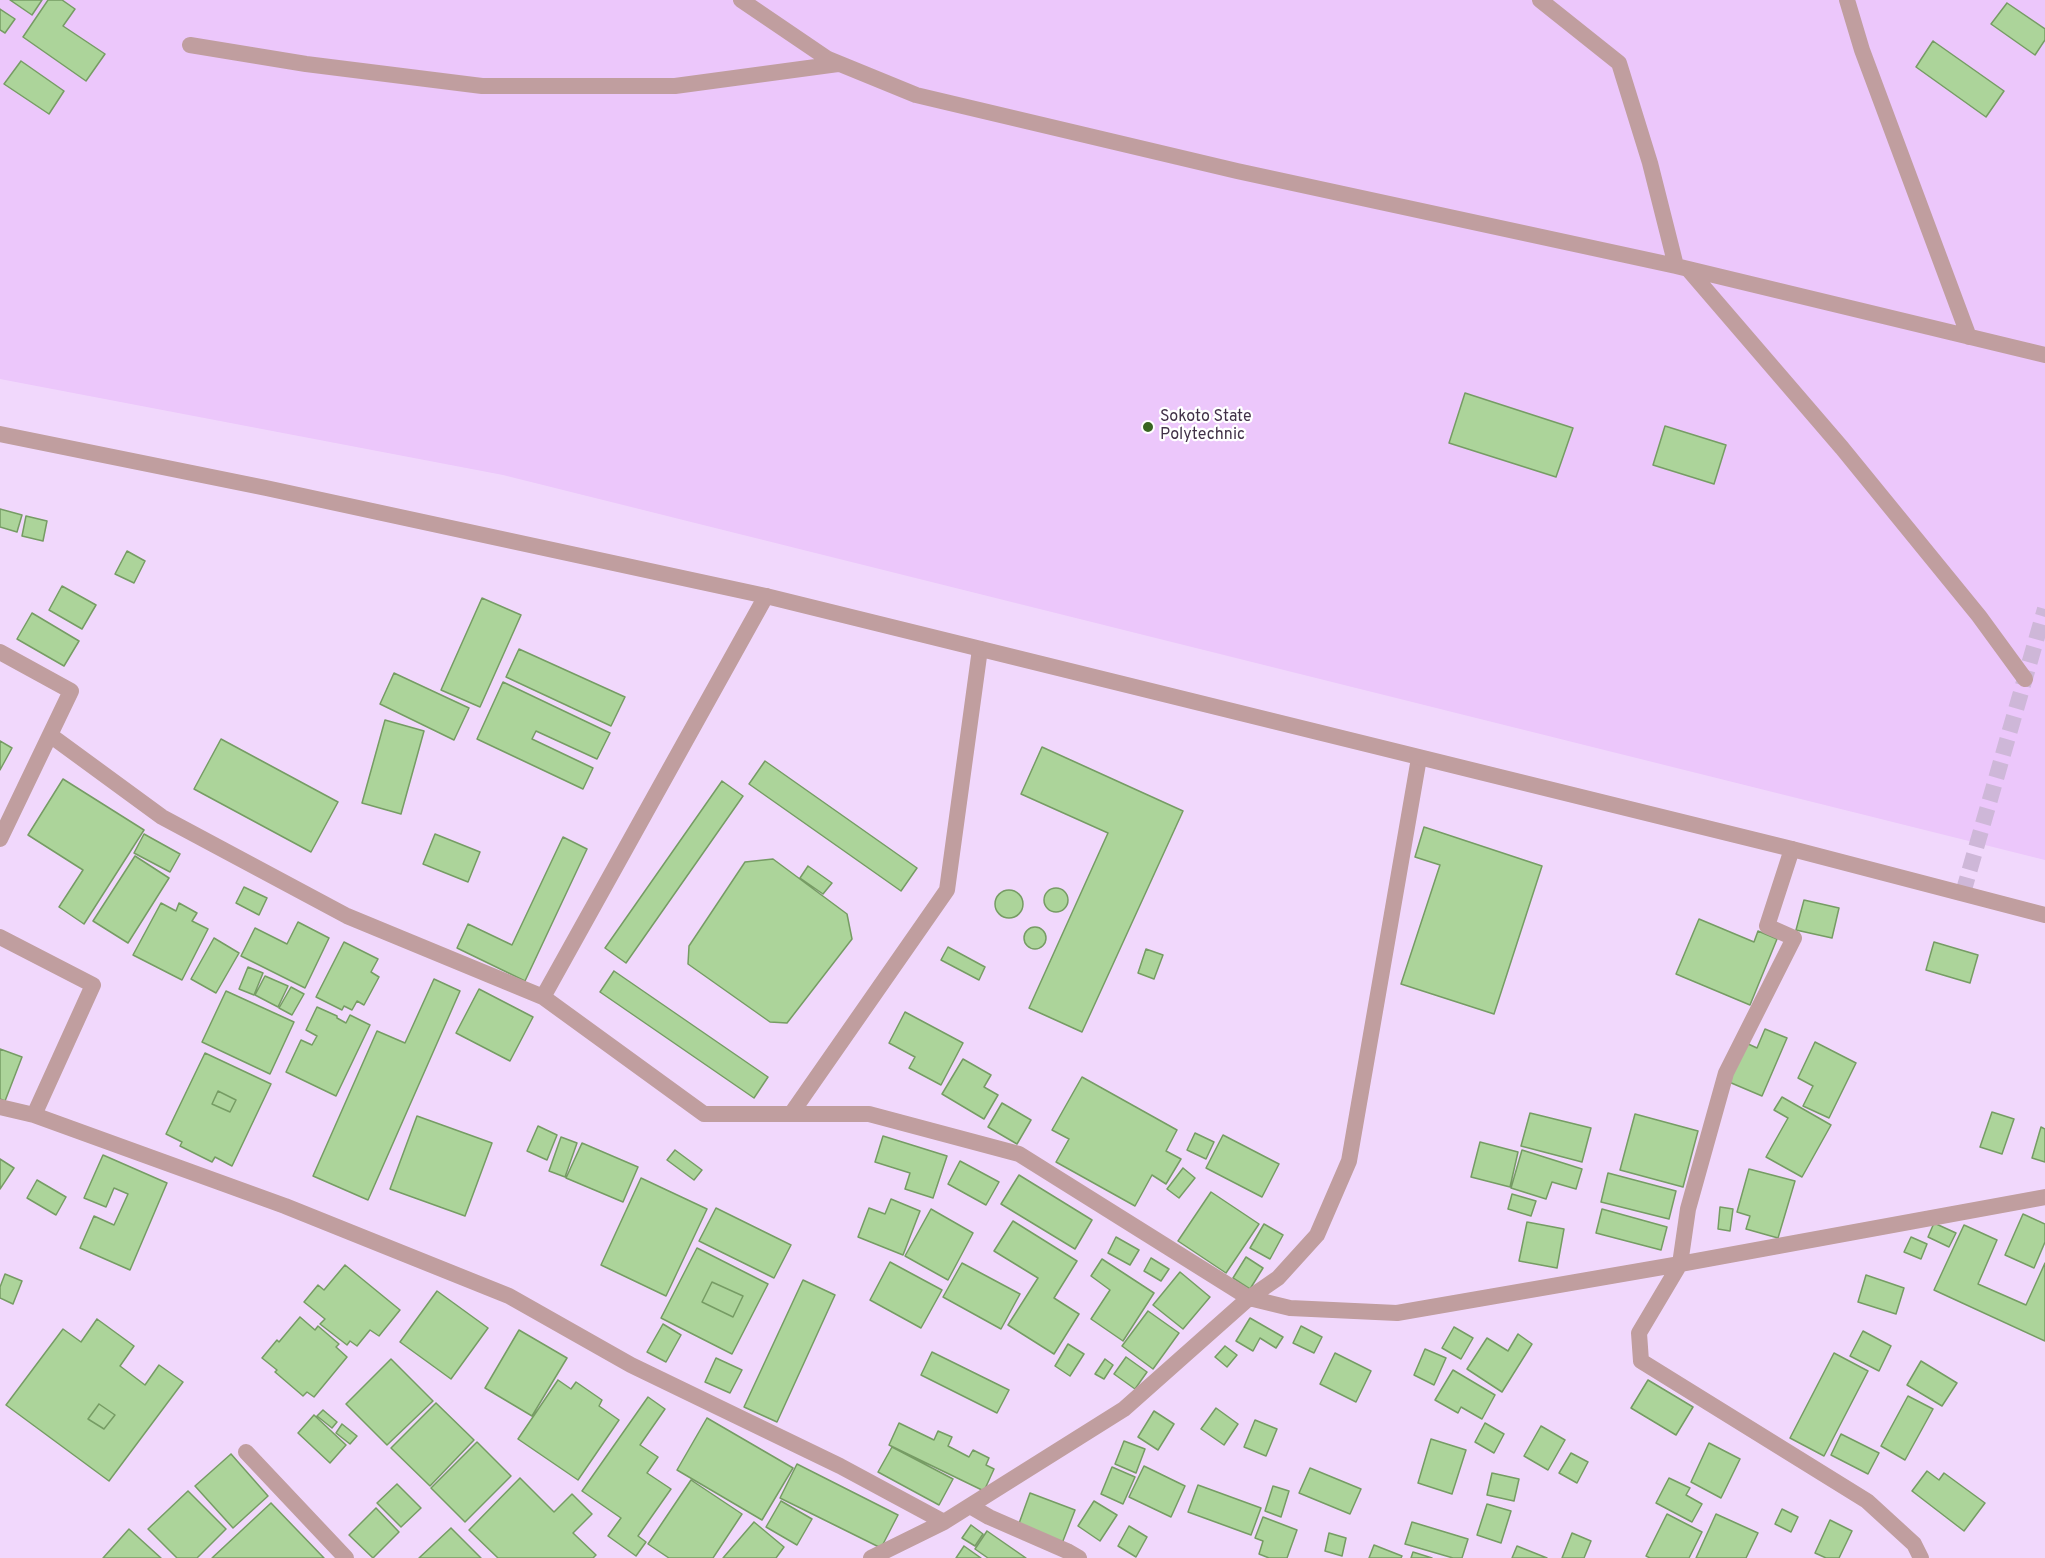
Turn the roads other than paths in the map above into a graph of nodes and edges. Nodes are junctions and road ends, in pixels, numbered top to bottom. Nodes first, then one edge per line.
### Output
1 (741, 0) edge
2 (1540, 0) edge
3 (1847, 0) edge
4 (190, 45) dead end
5 (839, 64) junction
6 (1682, 268) junction
7 (1969, 337) junction
8 (2045, 355) edge
9 (0, 434) edge
10 (766, 596) junction
11 (980, 649) junction
12 (0, 652) edge
13 (2025, 679) dead end
14 (50, 735) junction
15 (1419, 758) junction
16 (0, 839) edge
17 (1792, 849) junction
18 (2045, 915) edge
19 (0, 936) edge
20 (543, 998) junction
21 (0, 1107) edge
22 (791, 1114) junction
23 (34, 1115) junction
24 (2045, 1197) edge
25 (1680, 1264) junction
26 (1249, 1298) junction
27 (246, 1452) dead end
28 (970, 1506) junction
29 (944, 1522) junction
30 (346, 1558) edge
31 (871, 1558) edge
32 (1079, 1558) edge
33 (1921, 1558) edge

1 - 5 street
2 - 6 street
3 - 7 street
4 - 5 street
5 - 6 street
6 - 7 street
6 - 13 street
7 - 8 street
9 - 10 street
10 - 11 street
10 - 20 street
11 - 15 street
11 - 22 street
12 - 14 street
14 - 16 street
14 - 20 street
15 - 17 street
15 - 26 street
17 - 18 street
17 - 25 street
19 - 23 street
20 - 22 street
21 - 23 street
22 - 26 street
23 - 29 street
24 - 25 street
25 - 26 street
25 - 33 street
26 - 28 street
27 - 30 street
28 - 29 street
28 - 32 street
29 - 31 street

